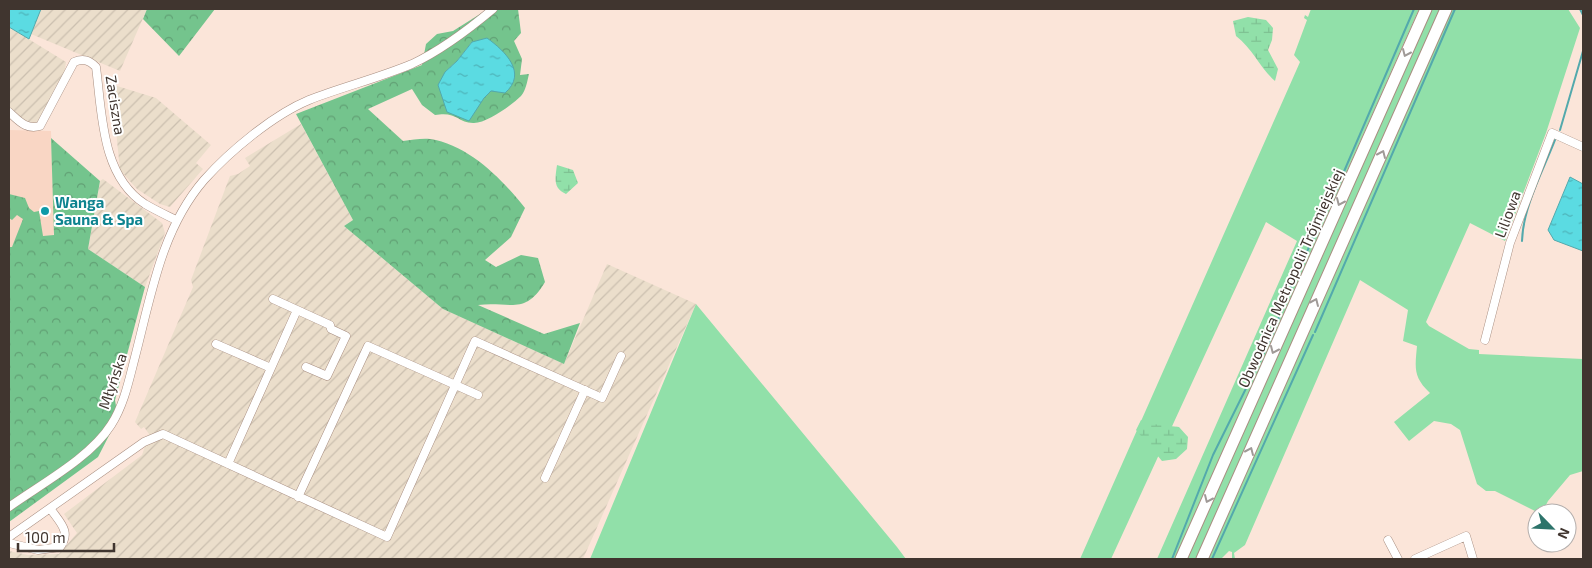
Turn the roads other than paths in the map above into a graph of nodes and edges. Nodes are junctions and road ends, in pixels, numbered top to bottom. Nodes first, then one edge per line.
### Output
1 (493, 9) edge
2 (1426, 9) edge
3 (1446, 9) edge
4 (9, 112) edge
5 (1583, 148) edge
6 (176, 220) junction
7 (273, 299) dead end
8 (298, 310) junction
9 (1485, 340) dead end
10 (216, 344) dead end
11 (621, 356) dead end
12 (306, 367) dead end
13 (271, 368) junction
14 (456, 386) junction
15 (585, 390) junction
16 (478, 395) dead end
17 (228, 464) junction
18 (546, 478) dead end
19 (298, 497) junction
20 (9, 507) edge
21 (50, 508) junction
22 (9, 537) edge
23 (1388, 540) dead end
24 (9, 543) edge
25 (1181, 559) edge
26 (1202, 559) edge
27 (1398, 559) edge
28 (1415, 559) edge
29 (1473, 559) edge

1 - 6 street, Młyńska
2 -> 25 highway, Obwodnica Metropolii Trójmiejskiej
26 -> 3 highway
4 - 6 street, Zaciszna
5 - 9 street, Liliowa
6 - 20 street, Młyńska
7 - 8 street
8 - 12 street
8 - 13 street
10 - 13 street
11 - 15 street
13 - 17 street
14 - 15 street
14 - 16 street
14 - 19 street
14 - 19 street
15 - 18 street
17 - 19 street
17 - 21 street
21 - 22 street
21 - 24 street
23 - 27 street
28 - 29 street

